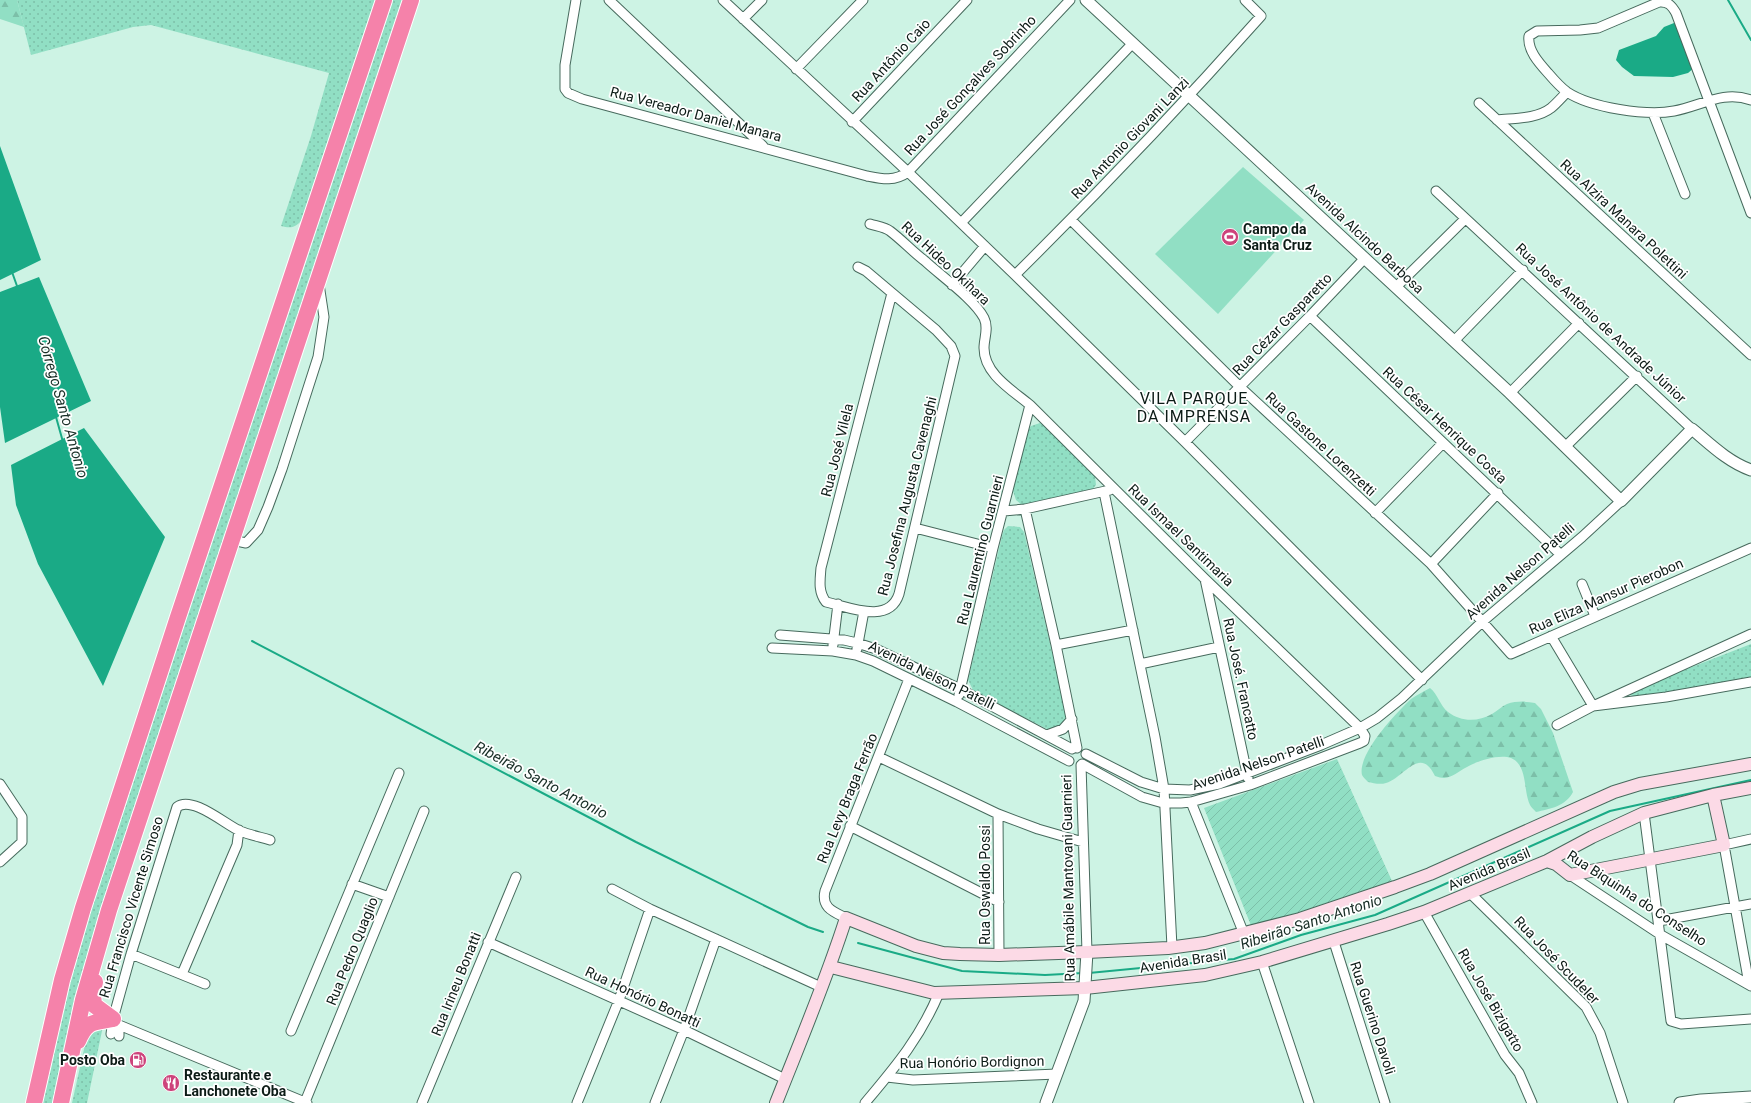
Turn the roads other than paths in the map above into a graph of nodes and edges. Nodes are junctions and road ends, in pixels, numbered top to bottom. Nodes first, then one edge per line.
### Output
1 (384, 0) edge
2 (411, 0) edge
3 (576, 0) edge
4 (608, 0) edge
5 (723, 0) edge
6 (762, 0) edge
7 (863, 0) edge
8 (966, 0) edge
9 (1070, 0) edge
10 (1086, 0) edge
11 (1245, 0) edge
12 (743, 19) junction
13 (1133, 43) junction
14 (796, 69) junction
15 (1567, 92) junction
16 (1190, 96) junction
17 (1708, 100) junction
18 (1751, 100) edge
19 (1479, 103) dead end
20 (1653, 113) junction
21 (1497, 120) junction
22 (852, 122) junction
23 (763, 146) junction
24 (908, 172) junction
25 (1436, 191) dead end
26 (1685, 194) dead end
27 (1751, 213) edge
28 (1465, 219) junction
29 (1070, 220) junction
30 (961, 223) junction
31 (870, 224) dead end
32 (985, 246) junction
33 (1364, 258) junction
34 (858, 267) dead end
35 (1522, 270) junction
36 (1015, 275) junction
37 (318, 279) junction
38 (952, 285) junction
39 (1396, 287) junction
40 (892, 293) junction
41 (1310, 316) junction
42 (1579, 323) junction
43 (1454, 341) junction
44 (1751, 355) edge
45 (985, 360) joint
46 (1637, 376) junction
47 (1240, 387) junction
48 (1510, 393) junction
49 (1030, 405) junction
50 (1692, 428) junction
51 (1185, 442) junction
52 (1443, 443) junction
53 (1566, 446) junction
54 (1751, 470) edge
55 (1109, 490) junction
56 (1498, 493) junction
57 (1621, 501) junction
58 (1025, 509) junction
59 (1004, 511) junction
60 (1376, 513) junction
61 (915, 528) junction
62 (232, 540) junction
63 (993, 548) junction
64 (1751, 548) edge
65 (1561, 555) junction
66 (1431, 564) junction
67 (1205, 579) junction
68 (1582, 584) dead end
69 (838, 604) junction
70 (864, 611) junction
71 (1595, 616) junction
72 (1484, 621) junction
73 (1133, 630) junction
74 (1751, 634) edge
75 (780, 636) dead end
76 (1551, 636) junction
77 (833, 639) junction
78 (857, 643) junction
79 (1056, 645) junction
80 (1219, 647) junction
81 (772, 648) dead end
82 (833, 651) junction
83 (856, 655) junction
84 (1140, 664) junction
85 (909, 679) junction
86 (1422, 680) junction
87 (1751, 682) edge
88 (960, 689) junction
89 (957, 702) junction
90 (1593, 706) junction
91 (1072, 719) junction
92 (1557, 725) dead end
93 (1360, 728) junction
94 (1047, 735) junction
95 (1074, 748) junction
96 (1086, 754) junction
97 (880, 757) junction
98 (1069, 761) junction
99 (1081, 764) junction
100 (1751, 764) edge
101 (398, 772) dead end
102 (1247, 773) junction
103 (0, 784) edge
104 (1250, 785) junction
105 (1751, 788) edge
106 (1164, 789) junction
107 (1713, 795) junction
108 (1191, 802) junction
109 (1163, 803) junction
110 (424, 811) dead end
111 (1644, 813) junction
112 (998, 814) junction
113 (850, 826) junction
114 (239, 830) junction
115 (1751, 839) edge
116 (270, 840) dead end
117 (1083, 842) junction
118 (1724, 845) junction
119 (1650, 859) junction
120 (1547, 861) junction
121 (0, 862) edge
122 (1570, 874) junction
123 (516, 877) dead end
124 (352, 884) junction
125 (612, 889) dead end
126 (1470, 893) junction
127 (389, 897) junction
128 (999, 902) junction
129 (1751, 904) edge
130 (1735, 907) junction
131 (650, 909) junction
132 (1424, 912) junction
133 (846, 918) junction
134 (1659, 921) junction
135 (1244, 934) junction
136 (1661, 935) junction
137 (716, 939) junction
138 (100, 941) junction
139 (488, 942) junction
140 (1334, 942) junction
141 (1172, 947) junction
142 (131, 954) junction
143 (1087, 954) junction
144 (999, 955) junction
145 (1262, 962) junction
146 (831, 967) junction
147 (182, 974) junction
148 (205, 984) dead end
149 (1086, 984) junction
150 (1750, 985) edge
151 (821, 987) junction
152 (939, 993) junction
153 (618, 1000) junction
154 (1751, 1019) edge
155 (115, 1028) junction
156 (684, 1030) junction
157 (291, 1031) dead end
158 (70, 1061) junction
159 (1057, 1074) junction
160 (887, 1077) junction
161 (785, 1079) junction
162 (1751, 1096) edge
163 (34, 1103) edge
164 (61, 1103) edge
165 (306, 1103) edge
166 (422, 1103) edge
167 (577, 1103) edge
168 (655, 1103) edge
169 (776, 1103) edge
170 (865, 1103) edge
171 (1046, 1103) edge
172 (1309, 1103) edge
173 (1385, 1103) edge
174 (1532, 1103) edge
175 (1623, 1103) edge
176 (1680, 1103) edge

1 - 163 highway
2 - 37 highway
3 - 23 street, Rua Vereador Daniel Manara
4 - 23 street
5 - 12 street
6 - 12 street
7 - 14 street
8 - 22 street, Rua Antônio Caio
9 - 24 street, Rua José Gonçalves Sobrinho
10 - 13 street, Avenida Alcindo Barbosa
11 - 16 street, Rua Antonio Giovani Lanzi
12 - 14 street
13 - 16 street, Avenida Alcindo Barbosa
13 - 30 street
14 - 22 street
15 - 17 street
15 - 20 street
15 - 21 street
16 - 29 street, Rua Antonio Giovani Lanzi
16 - 33 street, Avenida Alcindo Barbosa
17 - 18 street
17 - 20 street
17 - 27 street
19 - 21 street, Rua Alzira Manara Polettini
20 - 26 street
21 - 44 street, Rua Alzira Manara Polettini
22 - 24 street
23 - 24 street, Rua Vereador Daniel Manara
24 - 30 street
25 - 28 street, Rua José Antônio de Andrade Júnior
28 - 35 street, Rua José Antônio de Andrade Júnior
28 - 39 street
29 - 36 street, Rua Antonio Giovani Lanzi
29 - 47 street, Rua Gastone Lorenzetti
30 - 32 street
31 - 38 street, Rua Hideo Okihara
32 - 36 street
32 - 38 street
33 - 39 street, Avenida Alcindo Barbosa
33 - 41 street, Rua Cézar Gasparetto
34 - 40 street
35 - 42 street, Rua José Antônio de Andrade Júnior
35 - 43 street
36 - 51 street
37 - 62 highway
37 - 62 street
38 - 45 street, Rua Hideo Okihara
39 - 43 street, Avenida Alcindo Barbosa
40 - 61 street, Rua Josefina Augusta Cavenaghi
40 - 69 street, Rua José Vilela
41 - 47 street, Rua Cézar Gasparetto
41 - 52 street, Rua César Henrique Costa
42 - 46 street, Rua José Antônio de Andrade Júnior
42 - 48 street
43 - 48 street, Avenida Alcindo Barbosa
45 - 49 street, Rua Ismael Santimaria
46 - 50 street, Rua José Antônio de Andrade Júnior
46 - 53 street
47 - 51 street, Rua Cézar Gasparetto
47 - 60 street, Rua Gastone Lorenzetti
48 - 53 street, Avenida Alcindo Barbosa
49 - 55 street, Rua Ismael Santimaria
49 - 59 street, Rua Laurentino Guarnieri
50 - 54 street, Rua José Antônio de Andrade Júnior
50 - 57 street, Avenida Nelson Patelli
51 - 86 street
52 - 56 street, Rua César Henrique Costa
52 - 60 street
53 - 57 street, Avenida Alcindo Barbosa
55 - 58 street
55 - 67 street, Rua Ismael Santimaria
55 - 73 street
56 - 65 street, Rua César Henrique Costa
56 - 66 street
57 - 65 street, Avenida Nelson Patelli
58 - 59 street
58 - 79 street
59 - 63 street, Rua Laurentino Guarnieri
60 - 66 street, Rua Gastone Lorenzetti
61 - 63 street
61 - 70 street, Rua Josefina Augusta Cavenaghi
62 - 138 highway
63 - 88 street, Rua Laurentino Guarnieri
64 - 71 street, Rua Eliza Mansur Pierobon
65 - 72 street, Avenida Nelson Patelli
66 - 72 street, Rua Gastone Lorenzetti
67 - 80 street, Rua José. Francatto
67 - 93 street, Rua Ismael Santimaria
68 - 71 street
69 - 70 street, Rua Josefina Augusta Cavenaghi
69 - 77 street
70 - 78 street
71 - 76 street, Rua Eliza Mansur Pierobon
72 - 76 street, Rua Eliza Mansur Pierobon
72 - 86 street, Avenida Nelson Patelli
73 - 79 street
73 - 84 street
74 - 90 street
75 - 77 street, Avenida Nelson Patelli
76 - 90 street
77 - 78 street, Avenida Nelson Patelli
77 - 82 street
78 - 83 street
78 - 88 street, Avenida Nelson Patelli
79 - 91 street
80 - 84 street
80 - 102 street, Rua José. Francatto
81 - 82 street, Avenida Nelson Patelli
82 - 83 street, Avenida Nelson Patelli
83 - 85 street, Avenida Nelson Patelli
84 - 106 street
85 - 89 street, Avenida Nelson Patelli
85 - 97 street, Rua Levy Braga Ferrão
86 - 93 street, Avenida Nelson Patelli
87 - 90 street
88 - 89 street, Rua Laurentino Guarnieri
88 - 94 street, Avenida Nelson Patelli
89 - 98 street, Avenida Nelson Patelli
90 - 92 street
91 - 94 street
91 - 95 street
93 - 102 street, Avenida Nelson Patelli
93 - 104 street, Avenida Nelson Patelli
94 - 95 street, Avenida Nelson Patelli
95 - 96 street
95 - 98 street
96 - 99 street
96 - 106 street, Avenida Nelson Patelli
97 - 112 street
97 - 113 street, Rua Levy Braga Ferrão
98 - 99 street
99 - 109 street, Avenida Nelson Patelli
99 - 117 street, Rua Amábile Mantovani Guarnieri
100 - 135 main road, Avenida Brasil
101 - 124 street
102 - 104 street, Rua José. Francatto
102 - 106 street, Avenida Nelson Patelli
103 - 121 street
104 - 108 street, Avenida Nelson Patelli
105 - 107 main road, Avenida Brasil
106 - 109 street
107 - 111 main road, Avenida Brasil
107 - 118 main road
108 - 109 street, Avenida Nelson Patelli
108 - 135 street
109 - 141 street
110 - 127 street, Rua Pedro Quaglio
111 - 119 street
111 - 120 main road, Avenida Brasil
112 - 117 street
112 - 128 street, Rua Oswaldo Possi
113 - 128 street
113 - 133 street, Rua Levy Braga Ferrão
114 - 116 street
114 - 142 street, Rua Francisco Vicente Simoso
114 - 147 street
115 - 118 street
117 - 143 street, Rua Amábile Mantovani Guarnieri
118 - 119 main road
118 - 130 street
119 - 122 main road
119 - 134 street
120 - 122 main road, Rua Biquinha do Conselho
120 - 126 main road, Avenida Brasil
122 - 136 street, Rua Biquinha do Conselho
123 - 139 street, Rua Irineu Bonatti
124 - 127 street
124 - 157 street
125 - 131 street
126 - 132 main road, Avenida Brasil
126 - 175 street, Rua José Scudeler
127 - 165 street, Rua Pedro Quaglio
128 - 144 street, Rua Oswaldo Possi
129 - 130 street
130 - 134 street
130 - 150 street
131 - 137 street
131 - 153 street
132 - 140 main road, Avenida Brasil
132 - 174 street, Rua José Bizigatto
133 - 144 main road, Avenida Brasil
133 - 146 main road
134 - 136 street
135 - 141 main road, Avenida Brasil
136 - 150 street, Rua Biquinha do Conselho
136 - 154 street
137 - 151 street
137 - 156 street
138 - 155 highway
138 - 158 highway
139 - 153 street, Rua Honório Bonatti
139 - 166 street, Rua Irineu Bonatti
140 - 145 main road, Avenida Brasil
140 - 173 street, Rua Guerino Davoli
141 - 143 main road, Avenida Brasil
142 - 147 street
142 - 155 street, Rua Francisco Vicente Simoso
143 - 144 main road, Avenida Brasil
143 - 149 street, Rua Amábile Mantovani Guarnieri
145 - 149 main road, Avenida Brasil
145 - 172 street
146 - 151 main road
146 - 152 main road, Avenida Brasil
147 - 148 street
149 - 152 main road, Avenida Brasil
149 - 159 street, Rua Amábile Mantovani Guarnieri
151 - 161 main road
152 - 160 street
153 - 156 street, Rua Honório Bonatti
153 - 167 street
155 - 158 highway
155 - 165 street
156 - 161 street, Rua Honório Bonatti
156 - 168 street
158 - 164 highway
159 - 160 street, Rua Honório Bordignon
159 - 171 street, Rua Amábile Mantovani Guarnieri
160 - 170 street
161 - 169 main road
162 - 176 street

